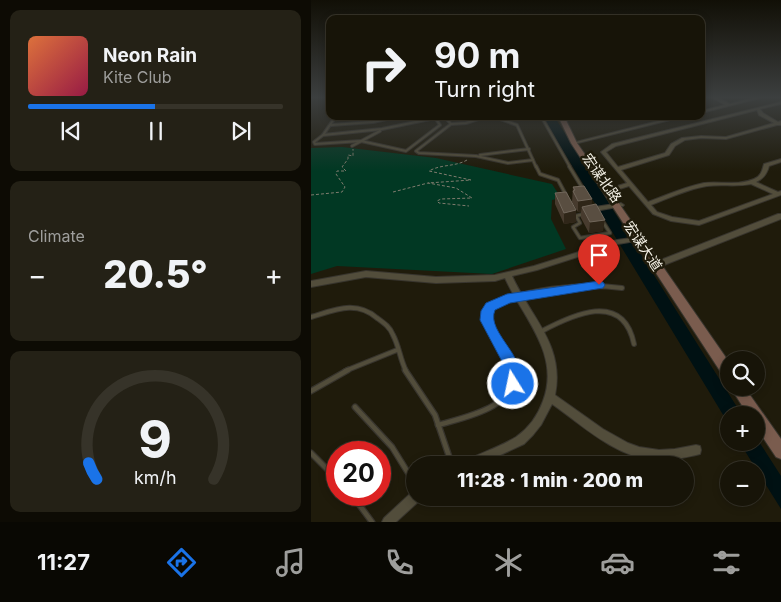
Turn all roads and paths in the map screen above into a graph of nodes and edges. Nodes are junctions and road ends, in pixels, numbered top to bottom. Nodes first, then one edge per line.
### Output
1 (333, 122) edge
2 (369, 122) edge
3 (411, 122) edge
4 (438, 122) edge
5 (468, 122) edge
6 (510, 122) edge
7 (545, 122) edge
8 (566, 122) edge
9 (658, 122) edge
10 (704, 122) edge
11 (780, 123) edge
12 (451, 124) joint
13 (331, 126) junction
14 (383, 129) junction
15 (669, 131) junction
16 (323, 134) junction
17 (684, 139) junction
18 (361, 141) junction
19 (576, 142) junction
20 (352, 146) joint
21 (529, 149) junction
22 (474, 155) junction
23 (533, 160) junction
24 (781, 160) edge
25 (617, 169) junction
26 (752, 182) junction
27 (428, 183) junction
28 (630, 184) junction
29 (609, 190) junction
30 (393, 192) dead end
31 (585, 192) edge
32 (779, 194) edge
33 (311, 195) edge
34 (566, 195) edge
35 (590, 201) edge
36 (647, 204) junction
37 (469, 206) dead end
38 (619, 206) junction
39 (572, 208) edge
40 (595, 210) junction
41 (576, 216) junction
42 (781, 216) edge
43 (601, 219) edge
44 (635, 239) junction
45 (659, 264) junction
46 (508, 276) junction
47 (311, 284) edge
48 (622, 288) dead end
49 (518, 296) junction
50 (311, 318) edge
51 (539, 332) junction
52 (635, 344) dead end
53 (397, 350) junction
54 (721, 351) edge
55 (720, 360) edge
56 (311, 391) edge
57 (743, 396) edge
58 (751, 396) edge
59 (550, 397) junction
60 (355, 407) dead end
61 (438, 425) junction
62 (781, 440) edge
63 (696, 450) dead end
64 (781, 452) edge
65 (311, 453) edge
66 (449, 456) edge
67 (487, 456) edge
68 (326, 469) edge
69 (406, 470) edge
70 (406, 505) edge
71 (360, 506) edge
72 (372, 522) edge
73 (387, 522) edge

1 - 13 lane
2 - 13 lane
3 - 14 lane
4 - 18 lane
5 - 12 lane
6 - 21 lane
7 - 31 lane
8 - 19 main road, 宏谋大道
9 - 19 street
10 - 15 street
11 - 17 street
12 - 22 lane
13 - 16 lane
14 - 16 lane
14 - 18 lane
15 - 17 street
15 - 25 street
16 - 18 lane
17 - 25 street
18 - 20 lane
19 - 29 main road, 宏谋大道
20 - 33 path
21 - 22 lane
21 - 23 lane
22 - 23 lane
22 - 27 path
23 - 34 lane
24 - 26 street
25 - 28 street
26 - 32 street
26 - 36 street
27 - 30 path
27 - 37 path
28 - 29 street
28 - 36 street
29 - 38 main road, 宏谋大道
32 - 36 street
35 - 40 lane
38 - 40 street
38 - 44 main road, 宏谋大道
38 - 45 main road, 宏谋北路
39 - 41 lane
40 - 41 lane
41 - 43 lane
42 - 45 street
44 - 45 main road, 宏谋大道
44 - 46 street
45 - 54 main road, 宏谋北路
45 - 55 main road, 宏谋大道
46 - 47 street
46 - 49 street
48 - 49 lane
49 - 51 street
49 - 61 lane
50 - 53 lane
51 - 52 lane
51 - 59 street
53 - 56 lane
53 - 61 lane
57 - 64 main road
58 - 62 main road
59 - 63 street
59 - 67 street
60 - 69 lane
61 - 66 lane
65 - 68 lane
70 - 73 street
71 - 72 lane

